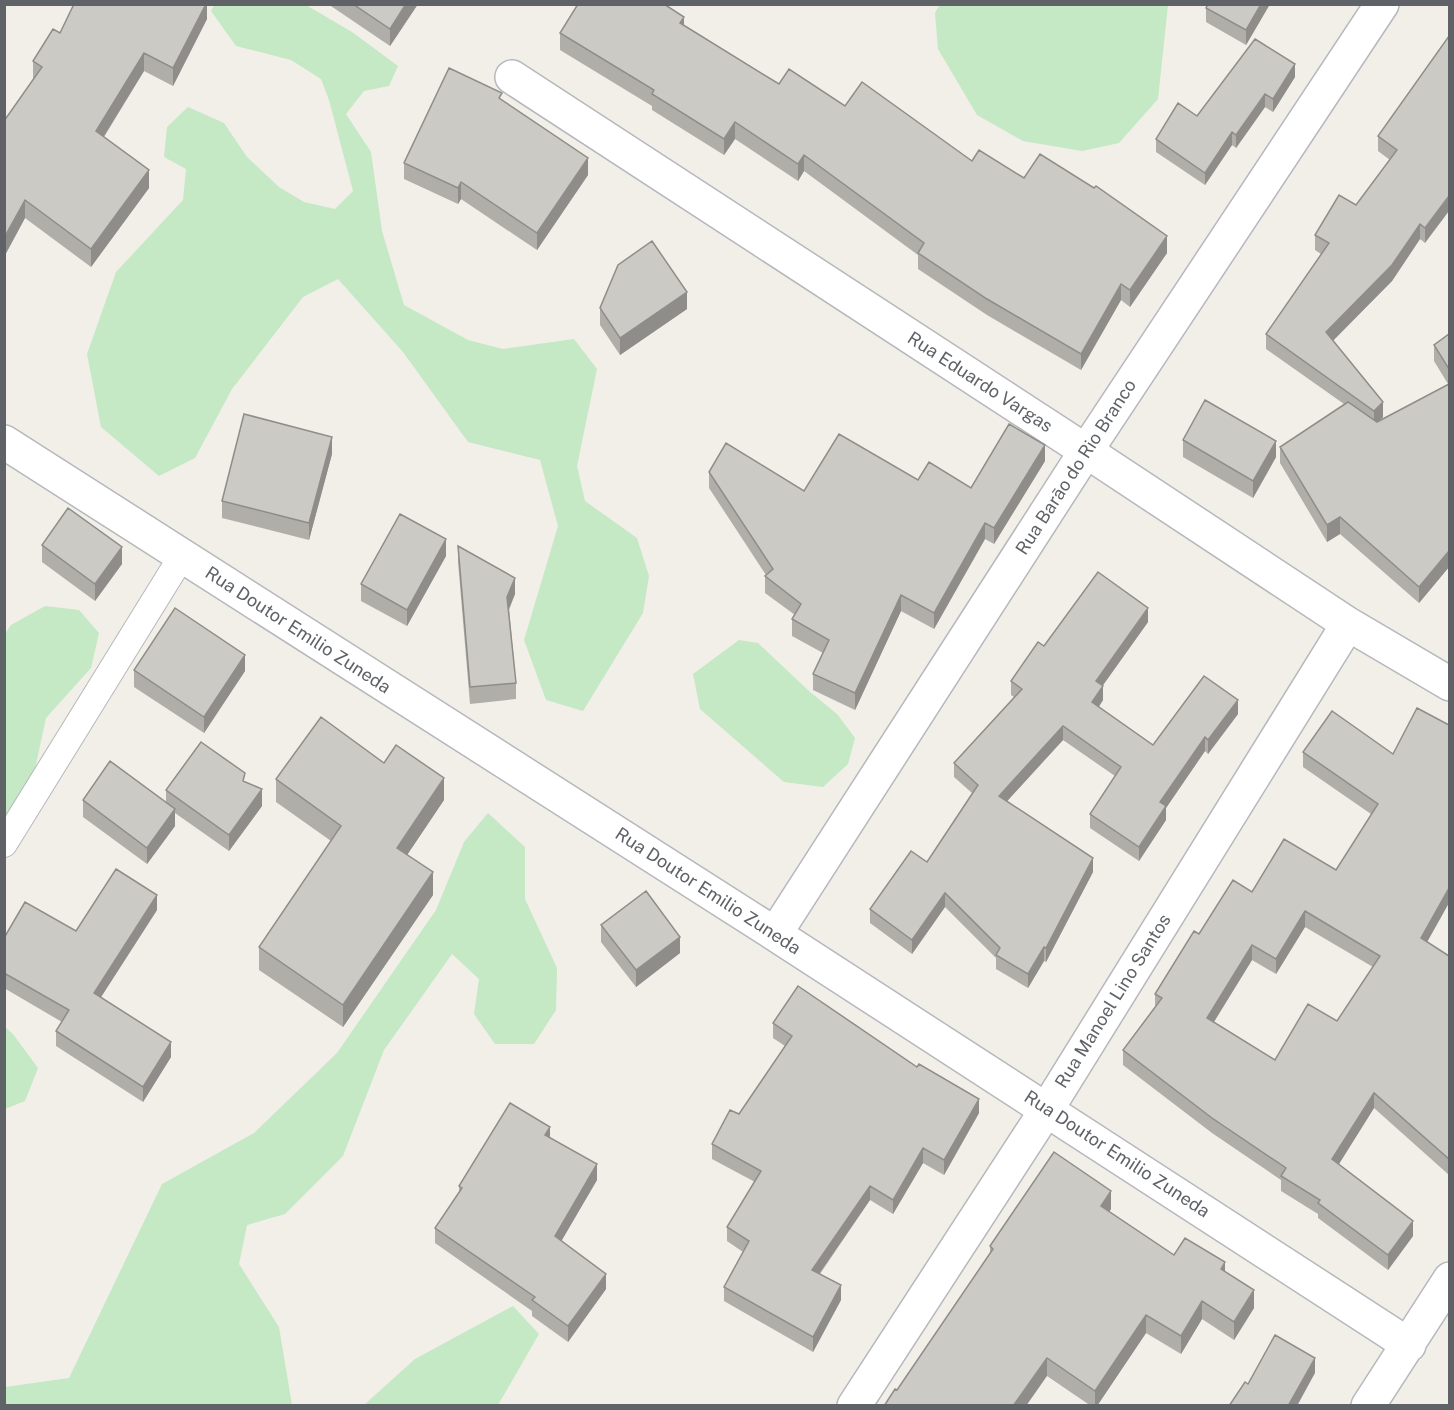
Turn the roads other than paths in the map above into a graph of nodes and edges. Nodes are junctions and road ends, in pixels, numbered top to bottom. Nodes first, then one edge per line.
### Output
1 (1382, 4) edge
2 (512, 77) dead end
3 (4, 442) edge
4 (1086, 451) junction
5 (182, 556) junction
6 (1348, 624) junction
7 (1449, 684) edge
8 (4, 844) edge
9 (775, 934) junction
10 (1047, 1108) junction
11 (1449, 1280) edge
12 (1409, 1345) junction
13 (854, 1406) edge
14 (1368, 1406) edge

1 - 4 street, Rua Barão do Rio Branco
2 - 4 street, Rua Eduardo Vargas
3 - 5 street, Rua Doutor Emilio Zuneda
4 - 6 street, Rua Eduardo Vargas
4 - 9 street, Rua Barão do Rio Branco
5 - 8 lane
5 - 9 street, Rua Doutor Emilio Zuneda
6 - 7 street, Rua Eduardo Vargas
6 - 10 street, Rua Manoel Lino Santos
9 - 10 street, Rua Doutor Emilio Zuneda
10 - 12 street, Rua Doutor Emilio Zuneda
10 - 13 street, Rua Manoel Lino Santos
11 - 12 street
12 - 14 street

